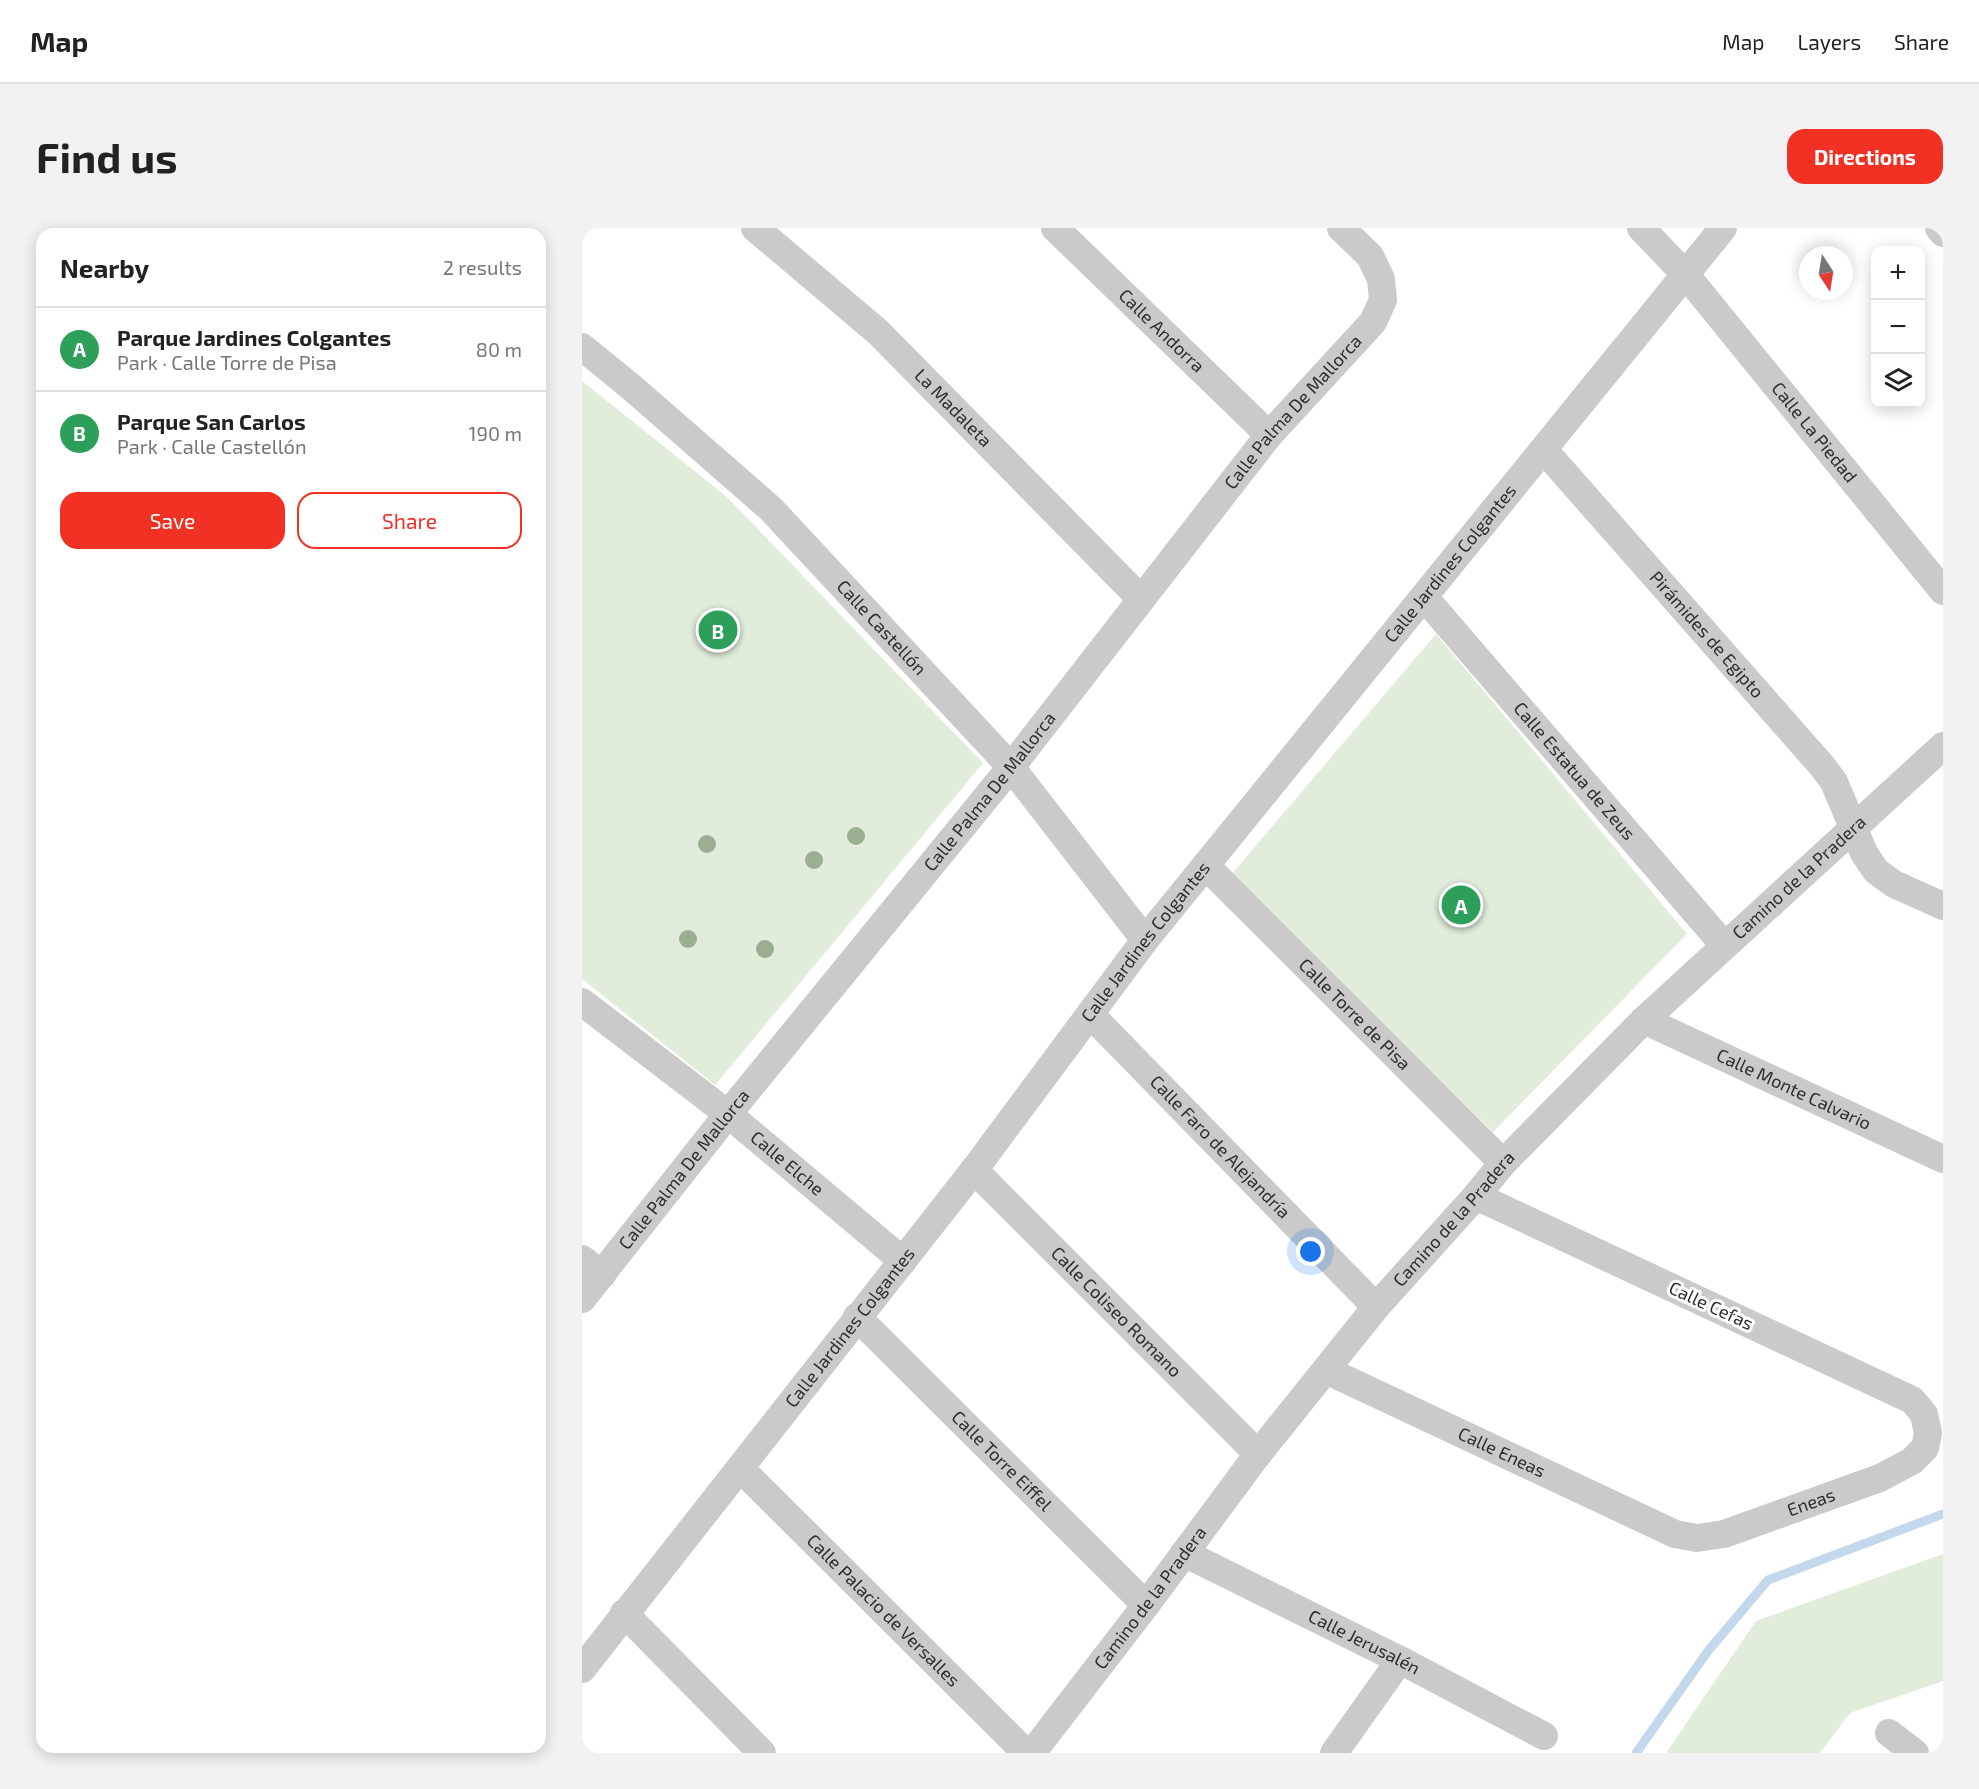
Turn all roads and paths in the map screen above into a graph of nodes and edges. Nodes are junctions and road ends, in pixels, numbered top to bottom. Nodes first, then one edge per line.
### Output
1 (755, 228) edge
2 (1055, 228) edge
3 (1341, 228) edge
4 (1641, 228) edge
5 (1723, 228) edge
6 (1939, 228) edge
7 (1943, 233) edge
8 (1686, 275) junction
9 (582, 347) edge
10 (1269, 435) junction
11 (1544, 450) junction
12 (1943, 591) edge
13 (1424, 597) junction
14 (1141, 599) junction
15 (1943, 746) edge
16 (1011, 766) junction
17 (1853, 829) junction
18 (1206, 866) junction
19 (1943, 906) edge
20 (1145, 940) junction
21 (1724, 945) junction
22 (582, 1002) edge
23 (1090, 1014) junction
24 (1644, 1020) junction
25 (728, 1114) junction
26 (1943, 1159) edge
27 (1503, 1162) junction
28 (974, 1170) junction
29 (1476, 1196) junction
30 (903, 1261) junction
31 (592, 1267) edge
32 (582, 1299) edge
33 (1376, 1306) junction
34 (857, 1317) junction
35 (1326, 1370) junction
36 (1928, 1433) joint
37 (1258, 1454) junction
38 (740, 1468) junction
39 (1675, 1534) joint
40 (1184, 1553) junction
41 (1146, 1605) junction
42 (624, 1613) junction
43 (1400, 1660) junction
44 (582, 1669) edge
45 (1889, 1733) dead end
46 (1544, 1736) dead end
47 (762, 1753) edge
48 (1026, 1753) edge
49 (1032, 1753) edge
50 (1334, 1753) edge
51 (1915, 1753) edge

1 - 14 street, La Madaleta
2 - 10 street, Calle Andorra
3 - 10 street, Calle Palma De Mallorca
4 - 8 street, Calle La Piedad
5 - 8 street, Calle Jardines Colgantes
6 - 7 street
8 - 11 street, Calle Jardines Colgantes
8 - 12 street, Calle La Piedad
9 - 16 street, Calle Castellón
10 - 14 street, Calle Palma De Mallorca
11 - 13 street, Calle Jardines Colgantes
11 - 17 street, Pirámides de Egipto
13 - 18 street, Calle Jardines Colgantes
13 - 21 street, Calle Estatua de Zeus
14 - 16 street, Calle Palma De Mallorca
15 - 17 street, Camino de la Pradera
16 - 20 street, Calle Castellón
16 - 25 street, Calle Palma De Mallorca
17 - 19 street, Pirámides de Egipto
17 - 21 street, Camino de la Pradera
18 - 20 street, Calle Jardines Colgantes
18 - 27 street, Calle Torre de Pisa
20 - 23 street, Calle Jardines Colgantes
21 - 24 street, Camino de la Pradera
22 - 25 street, Calle Elche
23 - 28 street, Calle Jardines Colgantes
23 - 33 street, Calle Faro de Alejandría
24 - 26 street, Calle Monte Calvario
24 - 27 street, Camino de la Pradera
25 - 30 street, Calle Elche
25 - 31 street, Calle Palma De Mallorca
27 - 29 street, Camino de la Pradera
28 - 30 street, Calle Jardines Colgantes
28 - 37 street, Calle Coliseo Romano
29 - 33 street, Camino de la Pradera
29 - 36 street, Calle Cefas
30 - 34 street, Calle Jardines Colgantes
31 - 32 street, Calle Palma De Mallorca
33 - 35 street, Camino de la Pradera
34 - 38 street, Calle Jardines Colgantes
34 - 41 street, Calle Torre Eiffel
35 - 37 street, Camino de la Pradera
35 - 39 street, Calle Eneas
36 - 39 street, Eneas
37 - 40 street, Camino de la Pradera
38 - 42 street, Calle Jardines Colgantes
38 - 48 street, Calle Palacio de Versalles
40 - 41 street, Camino de la Pradera
40 - 43 street, Calle Jerusalén
41 - 49 street, Camino de la Pradera
42 - 44 street, Calle Jardines Colgantes
42 - 47 street
43 - 46 street, Calle Jerusalén
43 - 50 street
45 - 51 street

